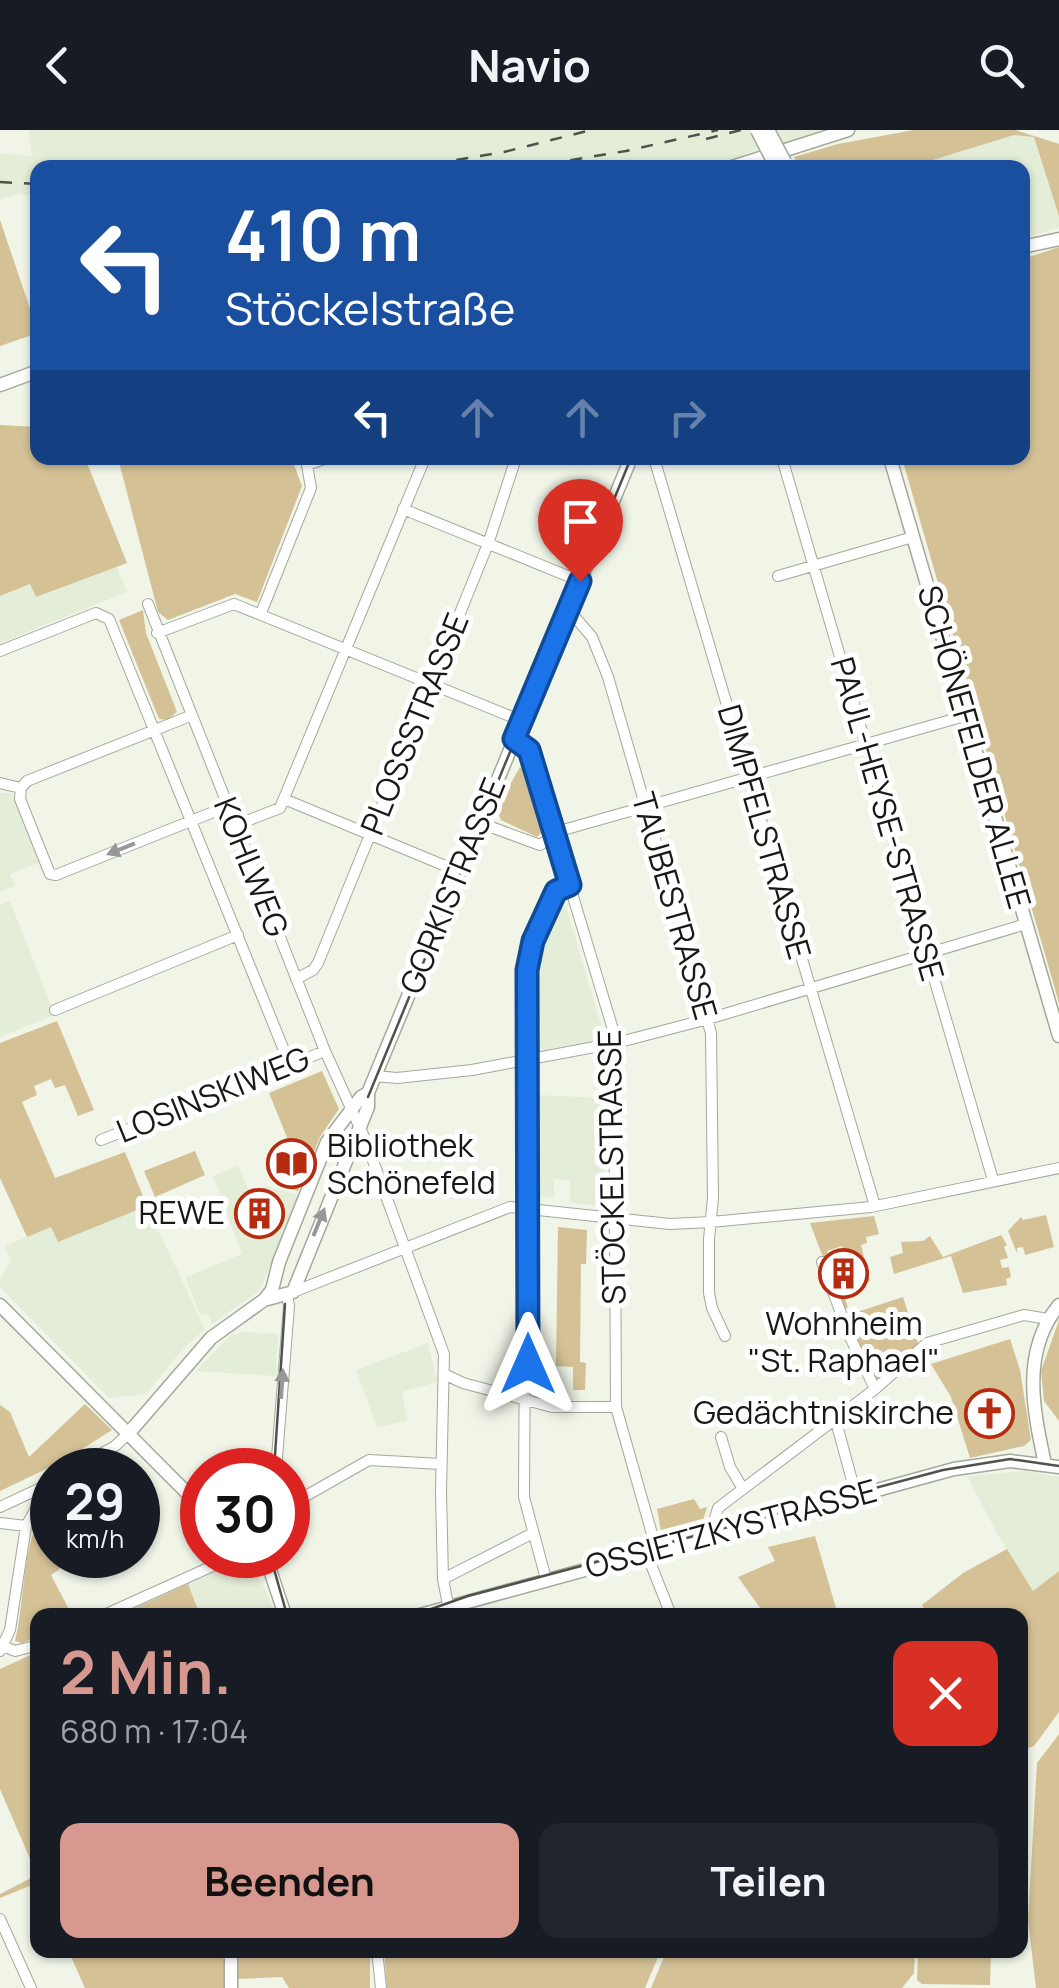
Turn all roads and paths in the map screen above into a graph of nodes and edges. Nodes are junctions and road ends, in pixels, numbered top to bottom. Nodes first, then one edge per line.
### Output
1 (757, 130) edge
2 (768, 130) edge
3 (848, 130) edge
4 (754, 160) edge
5 (778, 160) edge
6 (779, 160) edge
7 (1059, 240) edge
8 (1030, 246) edge
9 (30, 375) edge
10 (4, 384) edge
11 (308, 465) edge
12 (422, 465) edge
13 (514, 465) edge
14 (627, 465) edge
15 (656, 465) edge
16 (784, 465) edge
17 (892, 465) edge
18 (404, 509) junction
19 (913, 537) junction
20 (488, 544) junction
21 (813, 566) junction
22 (778, 576) dead end
23 (580, 581) junction
24 (148, 604) dead end
25 (568, 608) junction
26 (261, 613) junction
27 (158, 633) junction
28 (345, 649) junction
29 (0, 651) edge
30 (431, 684) junction
31 (190, 716) junction
32 (966, 716) junction
33 (522, 721) junction
34 (154, 730) junction
35 (514, 739) junction
36 (865, 745) junction
37 (748, 778) junction
38 (0, 783) edge
39 (21, 788) junction
40 (284, 799) junction
41 (645, 806) junction
42 (211, 813) dead end
43 (192, 820) junction
44 (480, 823) junction
45 (234, 826) junction
46 (371, 835) junction
47 (554, 836) junction
48 (460, 872) junction
49 (570, 885) junction
50 (1026, 924) junction
51 (238, 935) junction
52 (926, 955) junction
53 (296, 979) junction
54 (810, 987) junction
55 (54, 1010) dead end
56 (708, 1019) junction
57 (1059, 1036) edge
58 (616, 1042) junction
59 (325, 1051) junction
60 (528, 1061) junction
61 (290, 1065) junction
62 (375, 1076) junction
63 (368, 1093) junction
64 (350, 1110) junction
65 (360, 1127) junction
66 (101, 1140) dead end
67 (1059, 1168) edge
68 (993, 1180) junction
69 (875, 1206) junction
70 (528, 1210) junction
71 (615, 1220) junction
72 (711, 1222) junction
73 (405, 1248) junction
74 (822, 1262) dead end
75 (290, 1293) junction
76 (264, 1300) junction
77 (1059, 1304) edge
78 (0, 1305) edge
79 (1048, 1319) junction
80 (725, 1336) dead end
81 (446, 1375) junction
82 (874, 1390) junction
83 (527, 1402) junction
84 (616, 1407) junction
85 (835, 1418) junction
86 (128, 1434) junction
87 (722, 1437) dead end
88 (111, 1448) edge
89 (278, 1448) edge
90 (441, 1464) junction
91 (1052, 1466) edge
92 (180, 1486) edge
93 (743, 1489) junction
94 (30, 1493) edge
95 (310, 1494) edge
96 (856, 1495) junction
97 (0, 1507) edge
98 (30, 1519) edge
99 (0, 1524) edge
100 (26, 1526) junction
101 (716, 1532) junction
102 (533, 1533) junction
103 (651, 1550) junction
104 (185, 1578) edge
105 (275, 1578) edge
106 (278, 1578) edge
107 (443, 1579) junction
108 (546, 1579) junction
109 (448, 1605) junction
110 (119, 1608) edge
111 (283, 1608) edge
112 (291, 1608) edge
113 (440, 1608) edge
114 (668, 1608) edge
115 (30, 1647) edge
116 (2, 1648) edge
117 (0, 1918) edge
118 (231, 1958) edge
119 (378, 1958) edge
120 (31, 1988) edge
121 (231, 1988) edge
122 (381, 1988) edge

1 - 5 main road, bridge
2 - 6 main road, bridge
3 - 4 main road
7 - 8 main road
9 - 10 main road
11 - 26 street
12 - 18 street
13 - 20 street, PLOSSSTRASSE
14 - 23 main road, GORKISTRASSE
15 - 37 street, DIMPFELSTRASSE
16 - 21 street, PAUL-HEYSE-STRASSE
17 - 19 main road, SCHÖNEFELDER ALLEE
18 - 20 street
18 - 28 street
19 - 21 street
19 - 32 main road, SCHÖNEFELDER ALLEE
20 - 23 street
20 - 30 street, PLOSSSTRASSE
21 - 22 street
21 - 36 street, PAUL-HEYSE-STRASSE
23 - 25 main road, GORKISTRASSE
24 - 27 street, KOHLWEG
25 - 33 main road, GORKISTRASSE
25 - 41 street, TAUBESTRASSE
26 - 27 street
26 - 28 street
27 - 31 street, KOHLWEG
28 - 30 street
28 - 40 street
29 - 34 street
30 - 33 street
30 - 46 street, PLOSSSTRASSE
31 - 34 street
31 - 45 street, KOHLWEG
32 - 36 street
32 - 50 main road, SCHÖNEFELDER ALLEE
33 - 35 main road, GORKISTRASSE
34 - 39 street
34 - 43 street
35 - 44 main road, GORKISTRASSE
35 - 47 street, STÖCKELSTRASSE
36 - 37 street
36 - 52 street, PAUL-HEYSE-STRASSE
37 - 41 street
37 - 54 street, DIMPFELSTRASSE
38 - 39 street
43 -> 39 street
40 - 45 street
40 - 46 street
41 - 47 street
41 - 56 street, TAUBESTRASSE
42 - 43 street
43 - 51 street
44 - 47 street
44 - 48 main road, GORKISTRASSE
45 - 53 street, KOHLWEG
46 - 48 street
46 - 53 street, PLOSSSTRASSE
47 - 49 street, STÖCKELSTRASSE
48 - 62 main road, GORKISTRASSE
49 - 58 street, STÖCKELSTRASSE
49 - 60 street
50 - 52 street
50 - 57 main road, SCHÖNEFELDER ALLEE
51 - 55 street
51 - 61 street
52 - 54 street
52 - 68 street, PAUL-HEYSE-STRASSE
53 - 59 street, KOHLWEG
54 - 56 street
54 - 69 street, DIMPFELSTRASSE
56 - 58 street
56 - 72 street, TAUBESTRASSE
58 - 60 street
58 - 71 street, STÖCKELSTRASSE
59 - 61 street, LOSINSKIWEG
59 - 64 street, KOHLWEG
60 - 62 street
60 - 70 street
61 - 66 street, LOSINSKIWEG
62 - 63 main road, GORKISTRASSE
63 - 64 main road, GORKISTRASSE
63 - 65 main road, GORKISTRASSE
64 - 65 street, KOHLWEG
64 - 76 main road, GORKISTRASSE
65 - 73 street, KOHLWEG
75 -> 65 main road, GORKISTRASSE
67 - 68 street
68 - 69 street
69 - 72 street
70 - 71 street
70 - 73 street
70 - 83 street
71 - 72 street
71 - 84 street, STÖCKELSTRASSE
72 - 80 street, TAUBESTRASSE
73 - 75 street
73 - 81 street, KOHLWEG
74 - 82 street
75 - 76 main road
89 -> 75 street, GORKISTRASSE
76 - 86 main road
77 - 79 main road
78 - 86 main road
79 - 82 street
79 - 91 main road
81 - 83 street
81 - 90 street, KOHLWEG
82 - 85 street
83 - 84 street
83 - 102 street
84 - 103 street, STÖCKELSTRASSE
85 - 93 street
85 - 96 street
86 - 88 street
86 - 92 main road
87 - 93 street
90 - 95 street
90 - 107 street, KOHLWEG
91 - 96 main road, OSSIETZKYSTRASSE
93 - 101 street
94 - 97 street
96 - 101 main road, OSSIETZKYSTRASSE
98 - 100 street
99 - 100 street
100 - 116 street
101 - 103 main road, OSSIETZKYSTRASSE
102 - 107 street
102 - 108 street
103 - 108 main road, OSSIETZKYSTRASSE
103 - 114 street, STÖCKELSTRASSE
104 - 110 street
105 - 111 main road
106 - 112 main road
107 - 109 street, KOHLWEG
108 - 109 main road, OSSIETZKYSTRASSE
109 - 113 main road, OSSIETZKYSTRASSE
115 - 116 street
117 - 120 street
118 - 121 main road
119 - 122 street

